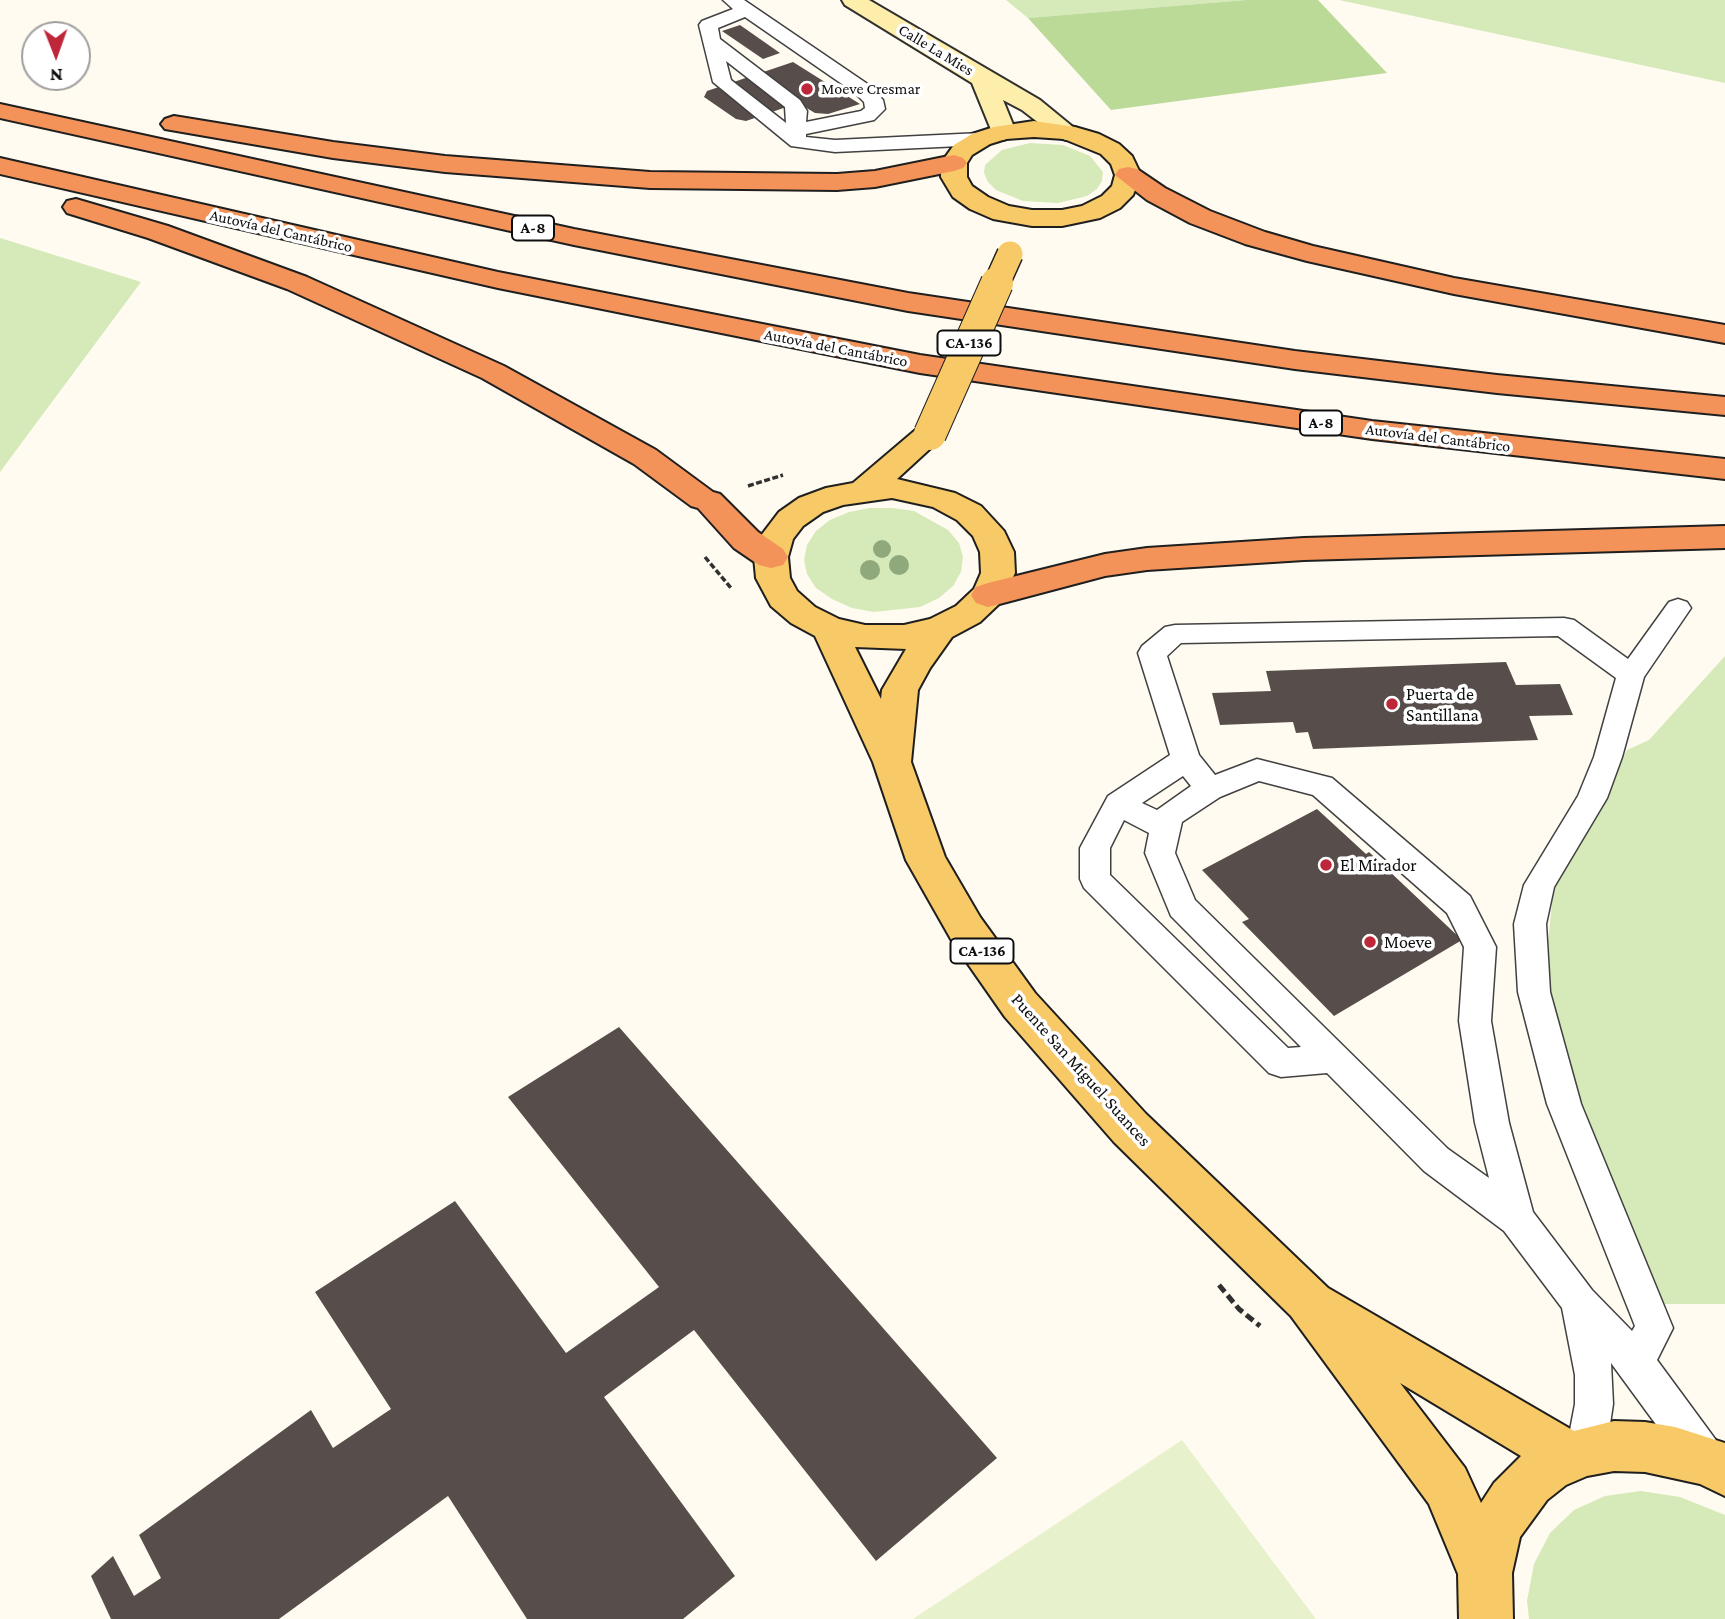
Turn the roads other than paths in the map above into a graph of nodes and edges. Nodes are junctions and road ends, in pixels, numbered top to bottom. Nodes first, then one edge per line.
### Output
1 (853, 0) edge
2 (738, 5) edge
3 (712, 41) junction
4 (984, 79) junction
5 (0, 93) edge
6 (0, 111) edge
7 (1066, 132) junction
8 (992, 136) junction
9 (797, 137) junction
10 (954, 163) junction
11 (0, 166) edge
12 (1128, 175) junction
13 (0, 186) edge
14 (1003, 213) junction
15 (1062, 218) junction
16 (1010, 254) junction
17 (1725, 334) edge
18 (1725, 406) edge
19 (930, 434) junction
20 (1725, 469) edge
21 (865, 489) junction
22 (944, 500) junction
23 (1725, 537) edge
24 (771, 557) junction
25 (988, 595) junction
26 (1678, 608) dead end
27 (829, 628) junction
28 (940, 629) junction
29 (1631, 675) junction
30 (1186, 759) junction
31 (892, 762) junction
32 (1210, 789) junction
33 (1118, 804) junction
34 (1166, 827) junction
35 (1335, 1058) junction
36 (1517, 1219) junction
37 (1308, 1300) junction
38 (1579, 1302) junction
39 (1634, 1362) junction
40 (1578, 1454) junction
41 (1716, 1465) edge
42 (1486, 1596) edge

1 - 4 street, Calle La Mies
2 - 3 lane
2 - 9 lane
3 - 9 lane
3 - 9 lane
4 - 7 street, Calle La Mies
4 - 8 street, Calle La Mies
5 - 10 highway
6 - 18 highway, A-8
7 - 8 main road
7 - 12 main road
8 - 9 lane
8 - 10 main road
10 - 14 main road
11 - 20 highway, Autovía del Cantábrico / A-8
12 - 15 main road
12 - 17 highway
13 - 24 highway
14 - 15 main road
14 - 16 main road
15 - 16 main road
16 - 19 main road, CA-136, bridge
19 - 21 main road
19 - 22 main road
21 - 22 main road
21 - 24 main road
22 - 25 main road
23 - 25 highway
24 - 27 main road
25 - 28 main road
26 - 29 lane
27 - 28 main road
27 - 31 main road, Puente San Miguel-Suances
28 - 31 main road, Puente San Miguel-Suances
29 - 30 lane
29 - 39 lane
30 - 32 lane
30 - 33 lane
31 - 37 main road, Puente San Miguel-Suances / CA-136
32 - 34 lane
32 - 36 lane
33 - 34 lane
33 - 35 lane
34 - 35 lane
35 - 36 lane
36 - 38 lane
37 - 40 main road, Puente San Miguel-Suances
37 - 42 main road, Puente San Miguel-Suances
38 - 39 lane
38 - 40 lane
39 - 41 lane
40 - 41 main road, Puente San Miguel-Suances
40 - 42 main road, Puente San Miguel-Suances

